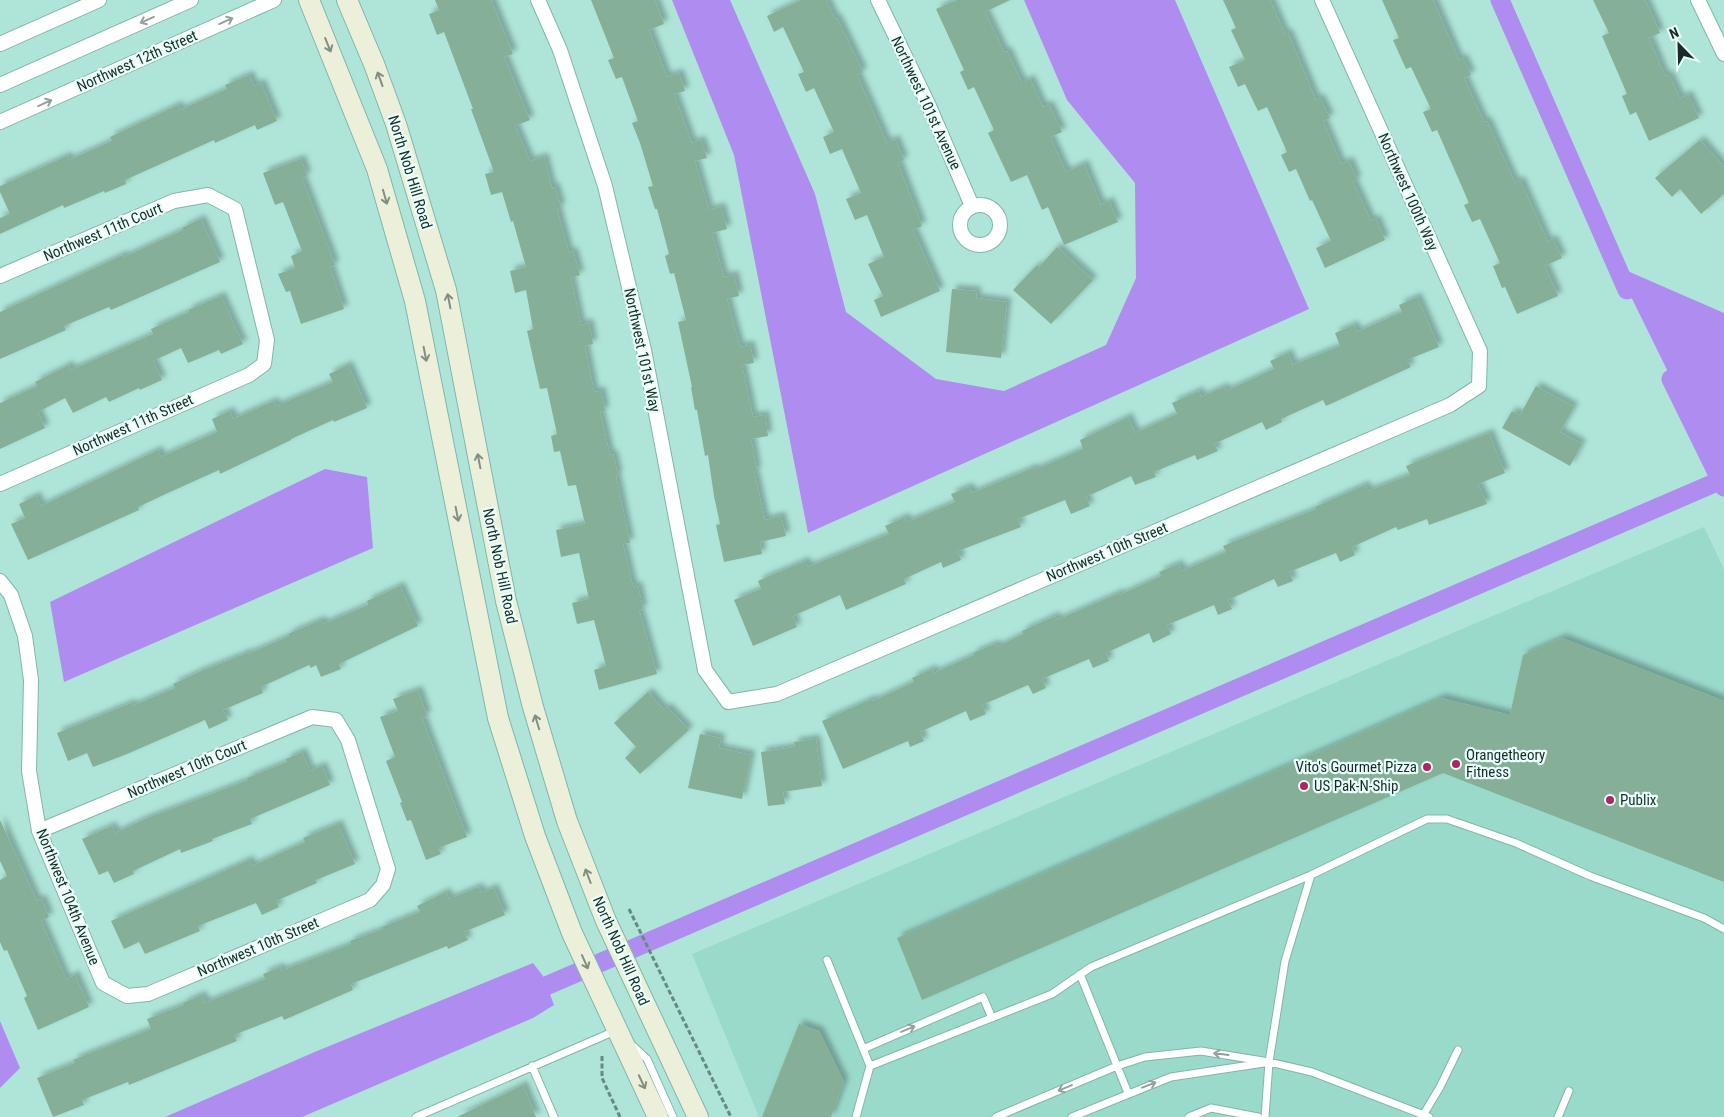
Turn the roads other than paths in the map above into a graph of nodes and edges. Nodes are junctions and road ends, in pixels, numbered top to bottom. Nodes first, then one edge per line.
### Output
1 (99, 0) edge
2 (192, 0) edge
3 (274, 0) edge
4 (310, 0) edge
5 (348, 0) edge
6 (538, 0) edge
7 (878, 0) edge
8 (1322, 0) edge
9 (1698, 0) edge
10 (0, 44) edge
11 (1724, 54) edge
12 (0, 85) edge
13 (0, 122) edge
14 (972, 206) dead end
15 (0, 276) edge
16 (264, 364) joint
17 (1479, 386) joint
18 (0, 484) edge
19 (0, 581) edge
20 (728, 702) joint
21 (39, 831) junction
22 (1310, 875) junction
23 (383, 885) joint
24 (1724, 929) edge
25 (826, 960) dead end
26 (1080, 974) junction
27 (127, 996) joint
28 (992, 1018) junction
29 (617, 1030) junction
30 (863, 1049) junction
31 (1458, 1050) dead end
32 (1269, 1062) junction
33 (532, 1066) junction
34 (870, 1066) junction
35 (1117, 1066) junction
36 (1569, 1091) dead end
37 (1128, 1093) junction
38 (1424, 1116) edge
39 (416, 1117) edge
40 (554, 1117) edge
41 (658, 1117) edge
42 (673, 1117) edge
43 (698, 1117) edge
44 (856, 1117) edge
45 (996, 1117) edge
46 (1072, 1117) edge
47 (1189, 1117) edge
48 (1258, 1117) edge
49 (1265, 1117) edge
50 (1558, 1117) edge

1 - 10 street
2 -> 12 street
13 -> 3 street, Northwest 12th Street
4 -> 29 main road, North Nob Hill Road
43 -> 5 main road, North Nob Hill Road
6 - 20 street, Northwest 101st Way
7 - 14 street, Northwest 101st Avenue
8 - 17 street, Northwest 100th Way
9 - 11 street
15 - 16 street, Northwest 11th Court
16 - 18 street, Northwest 11th Street
17 - 20 street, Northwest 10th Street
19 - 21 street, Northwest 104th Avenue
21 - 23 street, Northwest 10th Court
21 - 27 street, Northwest 104th Avenue
22 - 24 lane
22 - 26 lane
22 - 32 lane
23 - 27 street, Northwest 10th Street
25 - 30 lane
26 - 28 lane
26 - 35 lane
30 -> 28 lane
28 - 34 lane
29 - 33 lane
29 -> 41 main road, North Nob Hill Road
29 - 42 lane
30 - 34 lane
31 - 38 lane
32 -> 35 lane
37 -> 32 lane
32 - 38 lane
32 - 49 lane
33 - 39 lane
33 - 40 lane
34 - 44 lane
35 - 37 lane
35 -> 45 lane
36 - 50 lane
37 - 46 lane
47 - 48 lane

